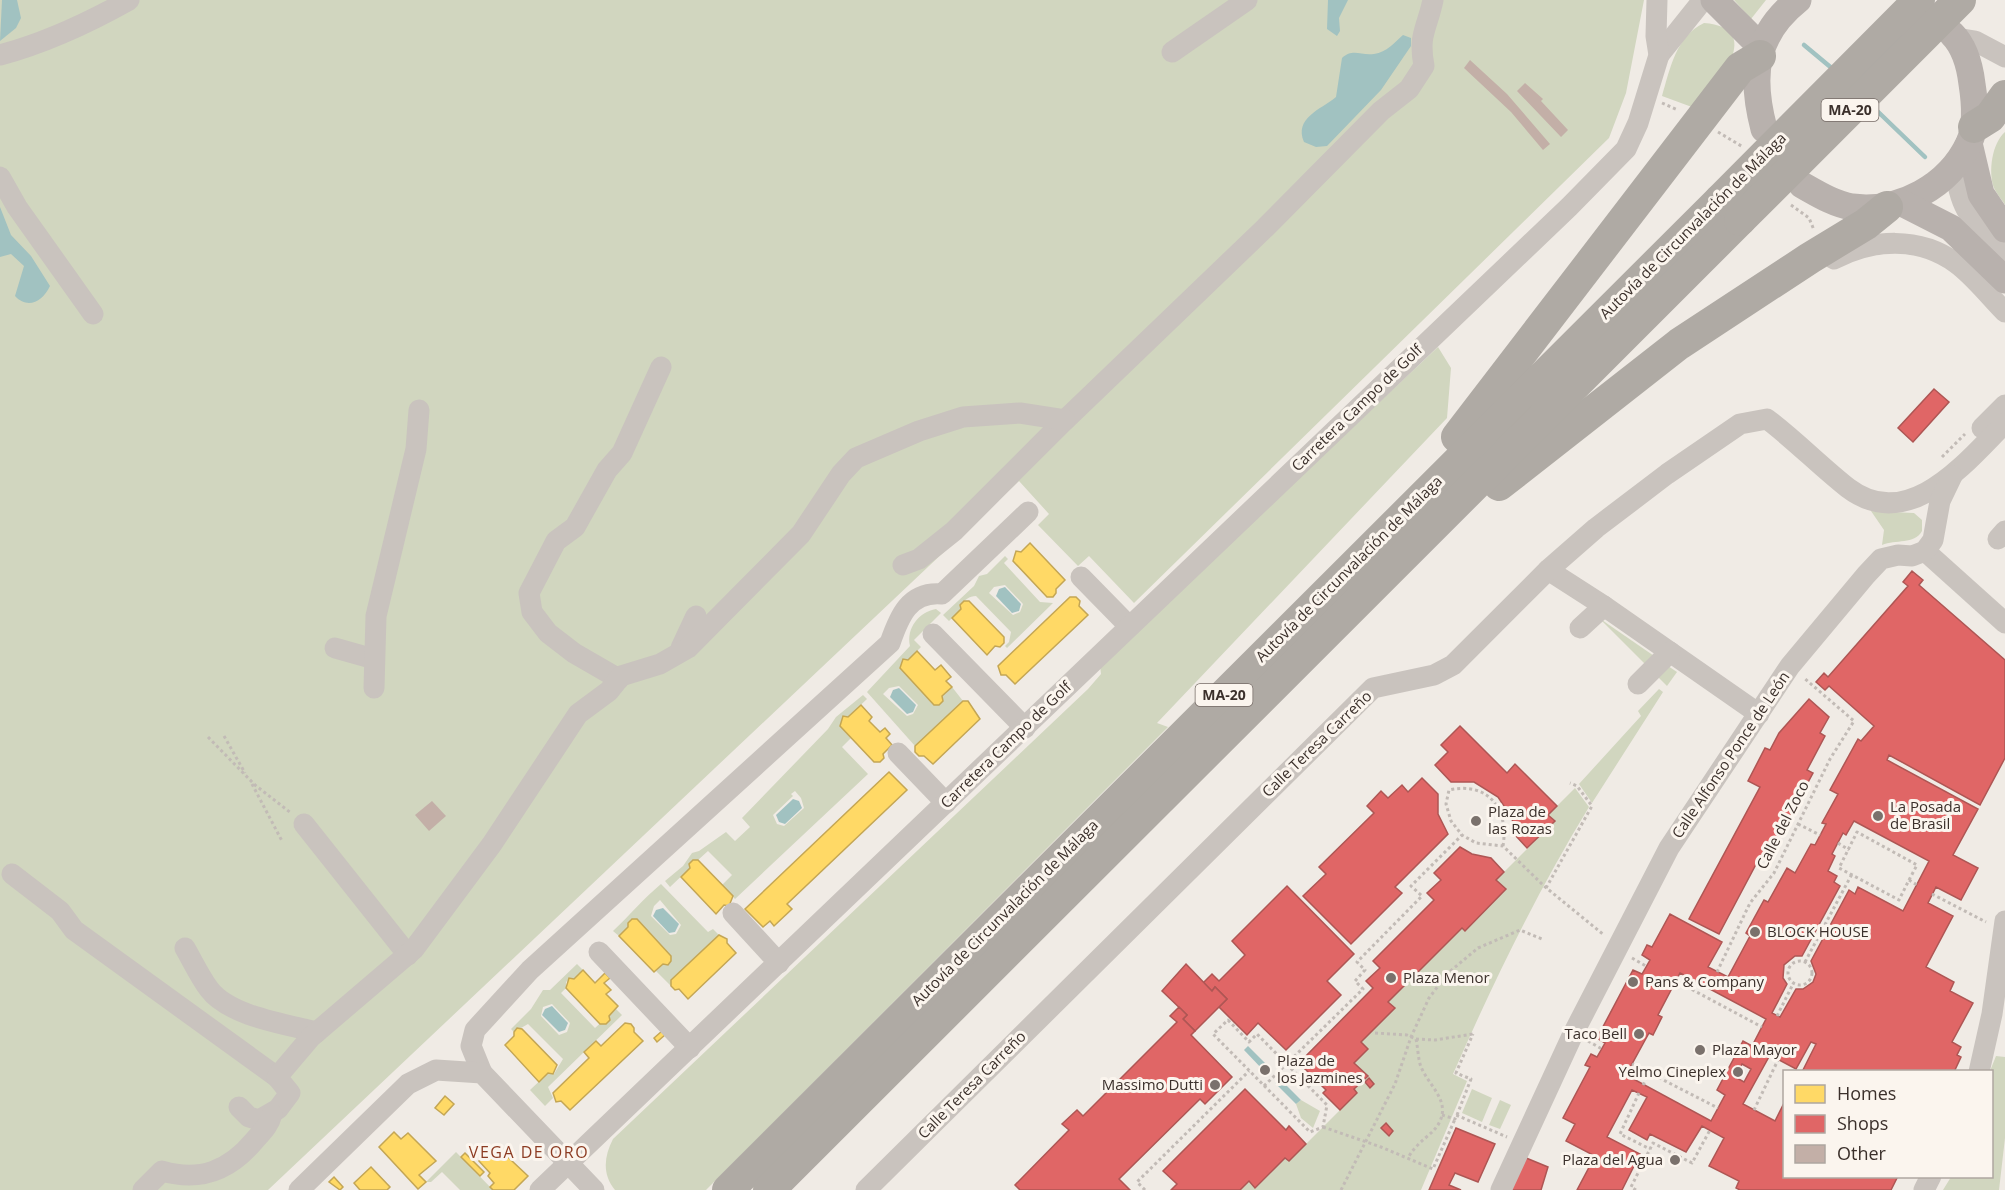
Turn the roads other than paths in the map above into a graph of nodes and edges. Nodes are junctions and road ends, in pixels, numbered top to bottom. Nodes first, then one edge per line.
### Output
1 (129, 0) edge
2 (1247, 0) edge
3 (1433, 0) edge
4 (1657, 0) edge
5 (1703, 0) edge
6 (1714, 0) edge
7 (1798, 0) edge
8 (1919, 0) edge
9 (1960, 0) edge
10 (1954, 36) joint
11 (1172, 52) dead end
12 (1761, 52) junction
13 (0, 55) edge
14 (1659, 55) junction
15 (2005, 57) edge
16 (2005, 96) edge
17 (1764, 129) dead end
18 (1966, 145) junction
19 (0, 177) edge
20 (1802, 185) dead end
21 (1895, 205) junction
22 (1730, 210) junction
23 (2005, 229) edge
24 (2005, 252) edge
25 (2005, 280) edge
26 (2005, 312) edge
27 (93, 314) dead end
28 (1722, 316) junction
29 (661, 368) dead end
30 (2005, 405) edge
31 (419, 410) dead end
32 (1065, 420) junction
33 (2005, 423) edge
34 (1946, 467) junction
35 (1916, 499) junction
36 (1882, 501) junction
37 (1028, 512) dead end
38 (1398, 520) junction
39 (1935, 525) junction
40 (1924, 551) junction
41 (1405, 554) junction
42 (903, 565) dead end
43 (1548, 570) junction
44 (1081, 577) dead end
45 (1604, 606) junction
46 (1997, 611) edge
47 (696, 616) dead end
48 (1129, 626) junction
49 (1580, 628) dead end
50 (933, 634) dead end
51 (335, 648) dead end
52 (1670, 652) junction
53 (678, 654) junction
54 (372, 656) junction
55 (619, 679) junction
56 (1638, 684) dead end
57 (374, 688) dead end
58 (1759, 714) junction
59 (1025, 728) junction
60 (898, 753) dead end
61 (946, 803) junction
62 (304, 824) road end
63 (12, 874) dead end
64 (733, 913) dead end
65 (2004, 924) edge
66 (186, 948) dead end
67 (408, 949) junction
68 (599, 952) dead end
69 (779, 963) junction
70 (317, 1032) junction
71 (690, 1048) junction
72 (1978, 1070) edge
73 (482, 1073) junction
74 (277, 1077) junction
75 (239, 1107) dead end
76 (272, 1114) junction
77 (570, 1162) junction
78 (143, 1190) edge
79 (299, 1190) edge
80 (540, 1190) edge
81 (594, 1190) edge
82 (728, 1190) edge
83 (769, 1190) edge
84 (866, 1190) edge
85 (1501, 1190) edge

1 - 13 street
2 - 11 street
3 - 32 street
4 - 14 street, Carretera Campo de Golf
5 - 14 street, Carretera Campo de Golf
6 - 12 main road
7 - 12 main road
8 - 22 highway, Autovía de Circunvalación de Málaga / MA-20, bridge
9 - 22 highway, Autovía de Circunvalación de Málaga / MA-20, bridge
10 - 15 street
10 - 18 main road
12 - 17 main road
12 - 38 highway
14 - 48 street, Carretera Campo de Golf
16 - 18 highway
18 - 21 main road
18 - 23 main road
18 - 24 street
19 - 27 street
20 - 21 main road
21 - 25 main road
21 - 28 highway
22 - 38 highway, Autovía de Circunvalación de Málaga / MA-20
22 - 41 highway, Autovía de Circunvalación de Málaga / MA-20
26 - 28 street
28 - 41 highway
29 - 55 street
30 - 36 street
31 - 54 street
32 - 42 street
32 - 53 street
33 - 34 street
34 - 35 street
34 - 39 street
35 - 36 street, Calle Teresa Carreño
35 - 39 street
36 - 43 street, Calle Teresa Carreño
37 - 73 street
38 - 82 highway, Autovía de Circunvalación de Málaga / MA-20
39 - 40 street
40 - 46 street
40 - 58 street, Calle Alfonso Ponce de León
41 - 83 highway, Autovía de Circunvalación de Málaga / MA-20
43 - 45 street
43 - 84 street, Calle Teresa Carreño
44 - 48 street
45 - 49 street
45 - 52 street
47 - 53 street
48 - 59 street, Carretera Campo de Golf
50 - 59 street
51 - 54 street
52 - 56 street
52 - 58 street
53 - 55 street
54 - 57 street
55 - 67 street
58 - 85 street, Calle Alfonso Ponce de León
59 - 61 street, Carretera Campo de Golf
60 - 61 street
61 - 69 street, Carretera Campo de Golf
62 - 67 street
63 - 74 street
64 - 69 street
65 - 72 street
66 - 70 street
67 - 70 street
68 - 71 street
69 - 71 street, Carretera Campo de Golf
70 - 74 street
71 - 77 street, Carretera Campo de Golf
73 - 77 street
73 - 79 street
74 - 76 street
75 - 76 street
76 - 78 street
77 - 80 street, Carretera Campo de Golf
77 - 81 street

